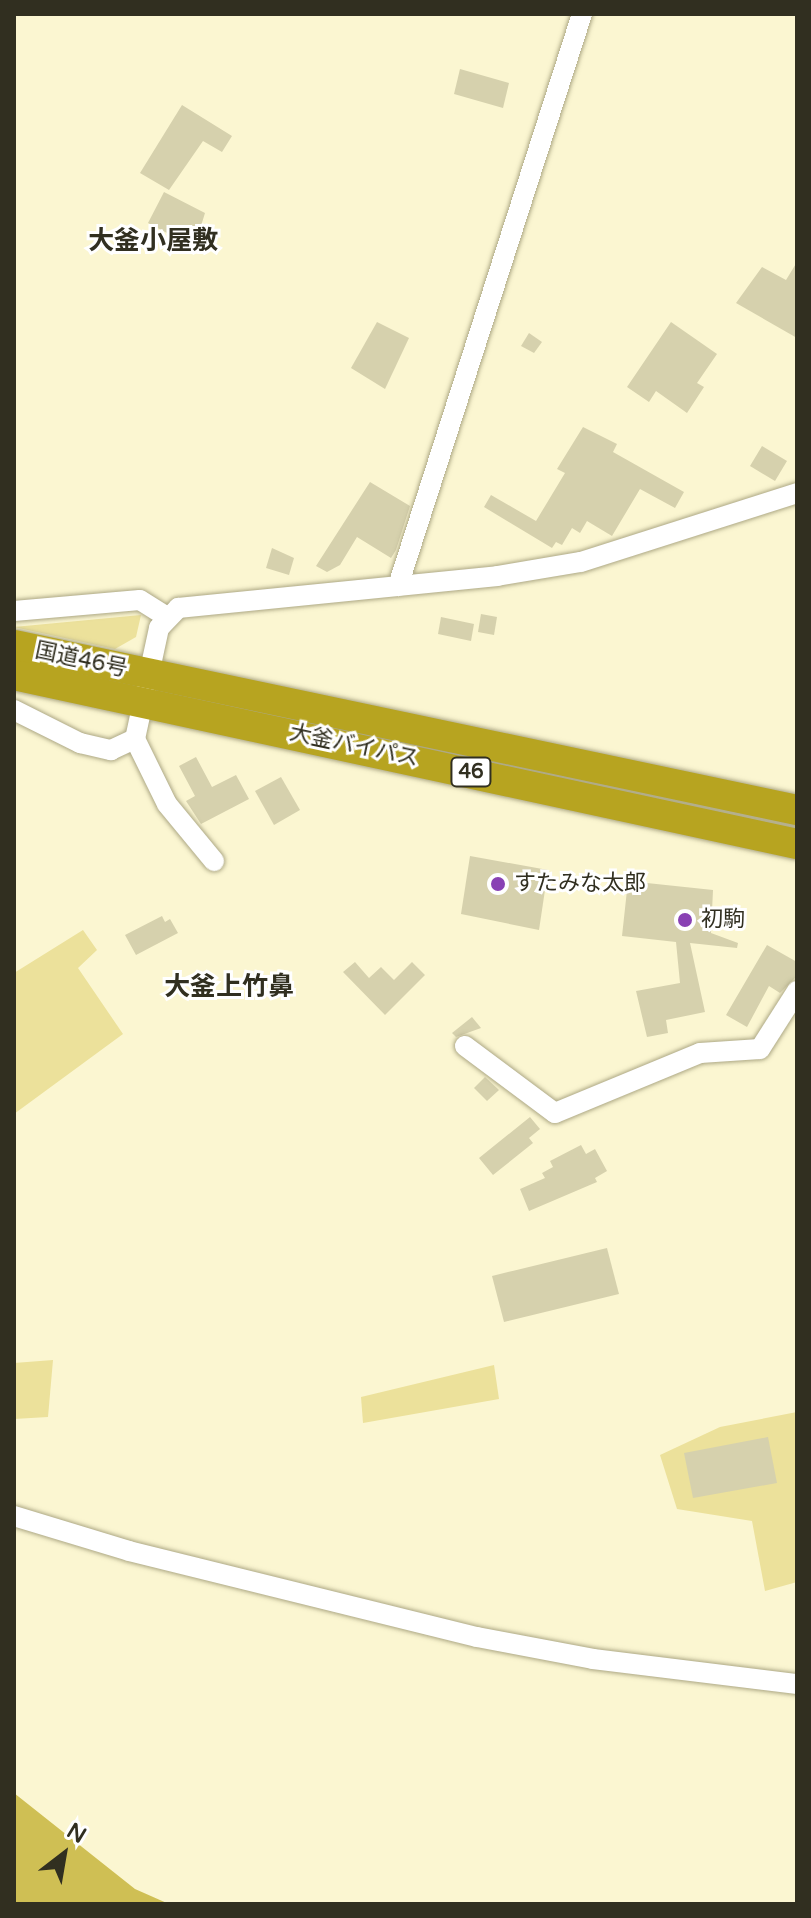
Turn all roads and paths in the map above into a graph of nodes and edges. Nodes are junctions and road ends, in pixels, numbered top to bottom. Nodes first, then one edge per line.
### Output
1 (582, 14) edge
2 (797, 493) edge
3 (398, 586) junction
4 (14, 611) edge
5 (166, 616) junction
6 (14, 645) edge
7 (14, 675) edge
8 (147, 688) junction
9 (14, 710) edge
10 (135, 739) junction
11 (797, 810) edge
12 (797, 844) edge
13 (214, 861) dead end
14 (797, 991) edge
15 (465, 1046) dead end
16 (14, 1516) edge
17 (797, 1684) edge

1 - 3 street
2 - 3 street
3 - 5 street
4 - 5 street
5 - 8 street
6 - 8 highway, 国道46号 / 46
7 - 8 highway, 国道46号 / 46
8 - 10 street
8 - 11 highway, 大釜バイパス / 46
8 - 12 highway, 大釜バイパス / 46
9 - 10 street
10 - 13 street
14 - 15 street
16 - 17 street

